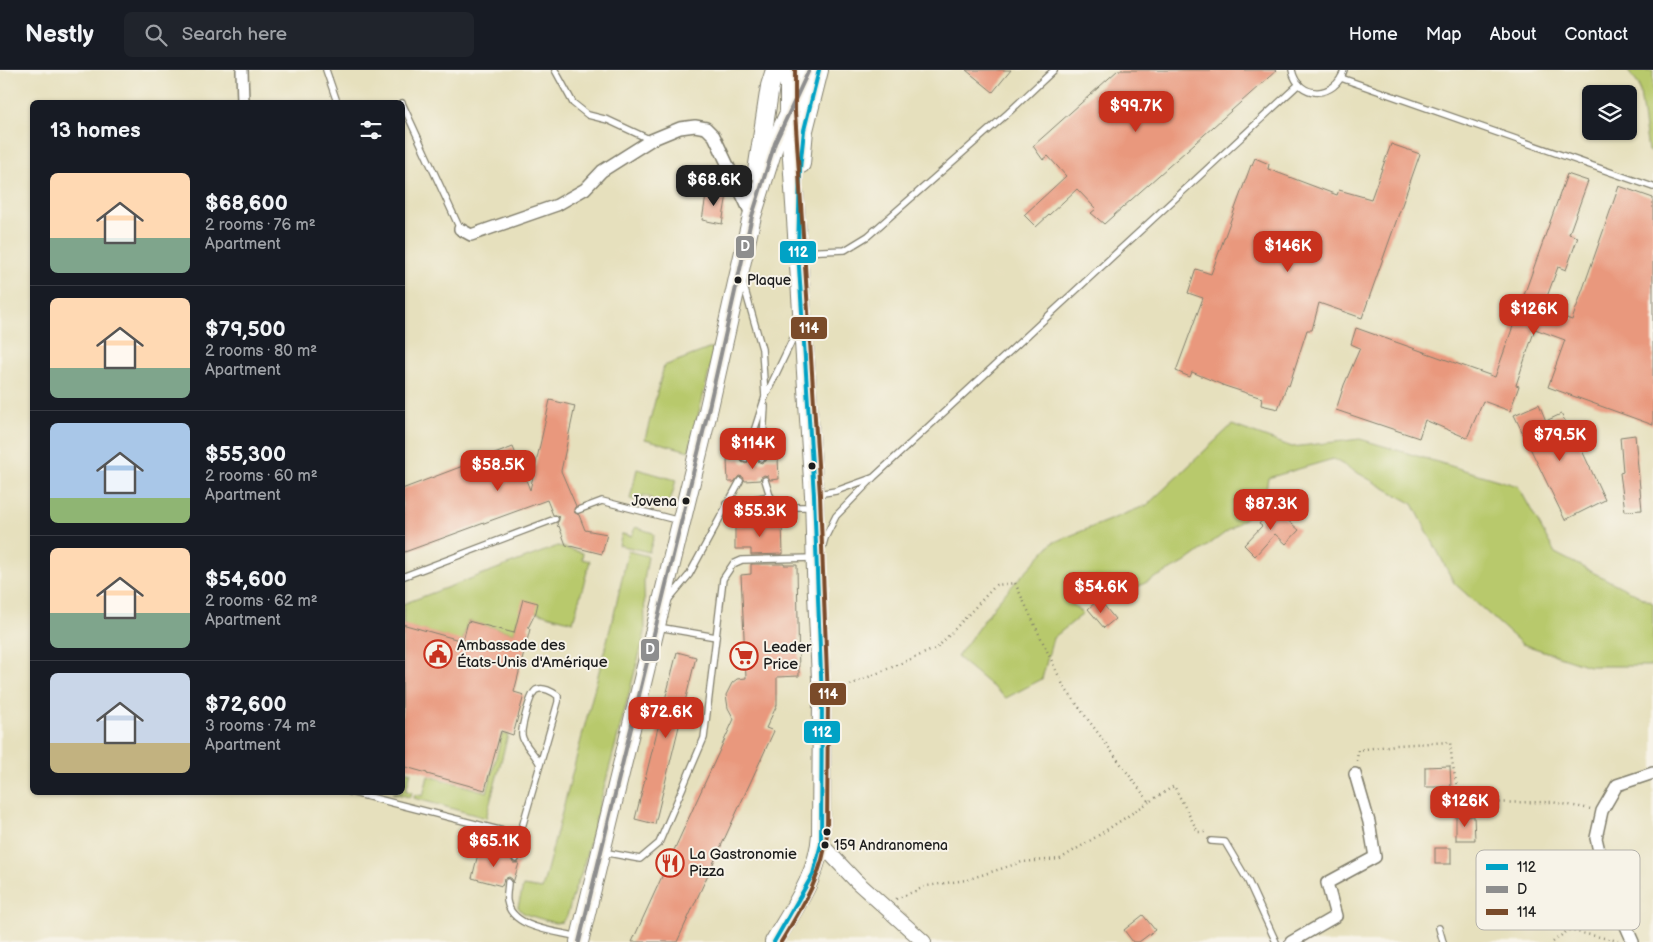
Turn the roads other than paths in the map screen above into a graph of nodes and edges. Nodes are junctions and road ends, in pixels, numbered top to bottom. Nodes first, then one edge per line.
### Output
1 (242, 70) edge
2 (326, 70) edge
3 (555, 70) edge
4 (775, 70) edge
5 (789, 70) edge
6 (809, 70) edge
7 (819, 70) edge
8 (1054, 70) edge
9 (1292, 70) edge
10 (1344, 70) edge
11 (1342, 78) junction
12 (1298, 84) junction
13 (243, 100) edge
14 (336, 100) edge
15 (405, 109) edge
16 (789, 112) junction
17 (651, 140) junction
18 (1653, 187) edge
19 (752, 216) junction
20 (460, 228) joint
21 (798, 252) junction
22 (740, 271) junction
23 (802, 320) junction
24 (765, 397) junction
25 (762, 458) dead end
26 (744, 459) dead end
27 (874, 477) junction
28 (765, 480) dead end
29 (740, 481) dead end
30 (770, 496) junction
31 (814, 501) junction
32 (726, 504) junction
33 (578, 510) dead end
34 (555, 519) dead end
35 (682, 521) junction
36 (816, 566) junction
37 (405, 576) edge
38 (660, 608) junction
39 (656, 626) junction
40 (716, 637) junction
41 (540, 765) junction
42 (1653, 773) edge
43 (1355, 774) road end
44 (362, 795) edge
45 (512, 836) junction
46 (1211, 840) dead end
47 (821, 844) junction
48 (1599, 850) edge
49 (601, 851) junction
50 (516, 859) dead end
51 (508, 882) dead end
52 (1439, 928) dead end
53 (1628, 930) edge
54 (579, 940) edge
55 (774, 942) edge
56 (924, 942) edge
57 (1276, 942) edge
58 (1291, 942) edge
59 (1444, 942) edge
60 (1633, 942) edge

1 - 13 street
2 - 14 lane
3 - 17 lane
4 - 19 main road
5 - 16 main road
6 - 16 main road
7 - 21 main road
8 - 21 lane
9 - 12 lane
10 - 11 lane
11 - 12 lane
11 - 18 lane
12 - 27 lane
15 - 20 lane
16 - 19 main road
16 - 21 main road
17 - 19 street
17 - 20 street
19 - 22 main road
21 - 23 main road
22 - 24 lane
22 - 35 main road
23 - 24 lane
23 - 31 main road
24 - 25 lane
24 - 26 lane
27 - 31 lane
27 - 36 lane
28 - 30 lane
29 - 32 lane
30 - 31 lane
30 - 32 lane
31 - 36 main road
32 - 38 lane
33 - 35 lane
34 - 37 lane
35 - 38 main road
36 - 40 lane
36 - 47 main road
38 - 39 main road
39 - 40 lane
39 - 49 main road
40 - 49 lane
41 - 41 lane
41 - 45 lane
42 - 48 street
43 - 58 street
44 - 45 lane
45 - 50 lane
46 - 57 lane
47 - 55 main road
47 - 56 street
49 - 54 main road
51 - 54 lane
52 - 59 lane
53 - 60 street

